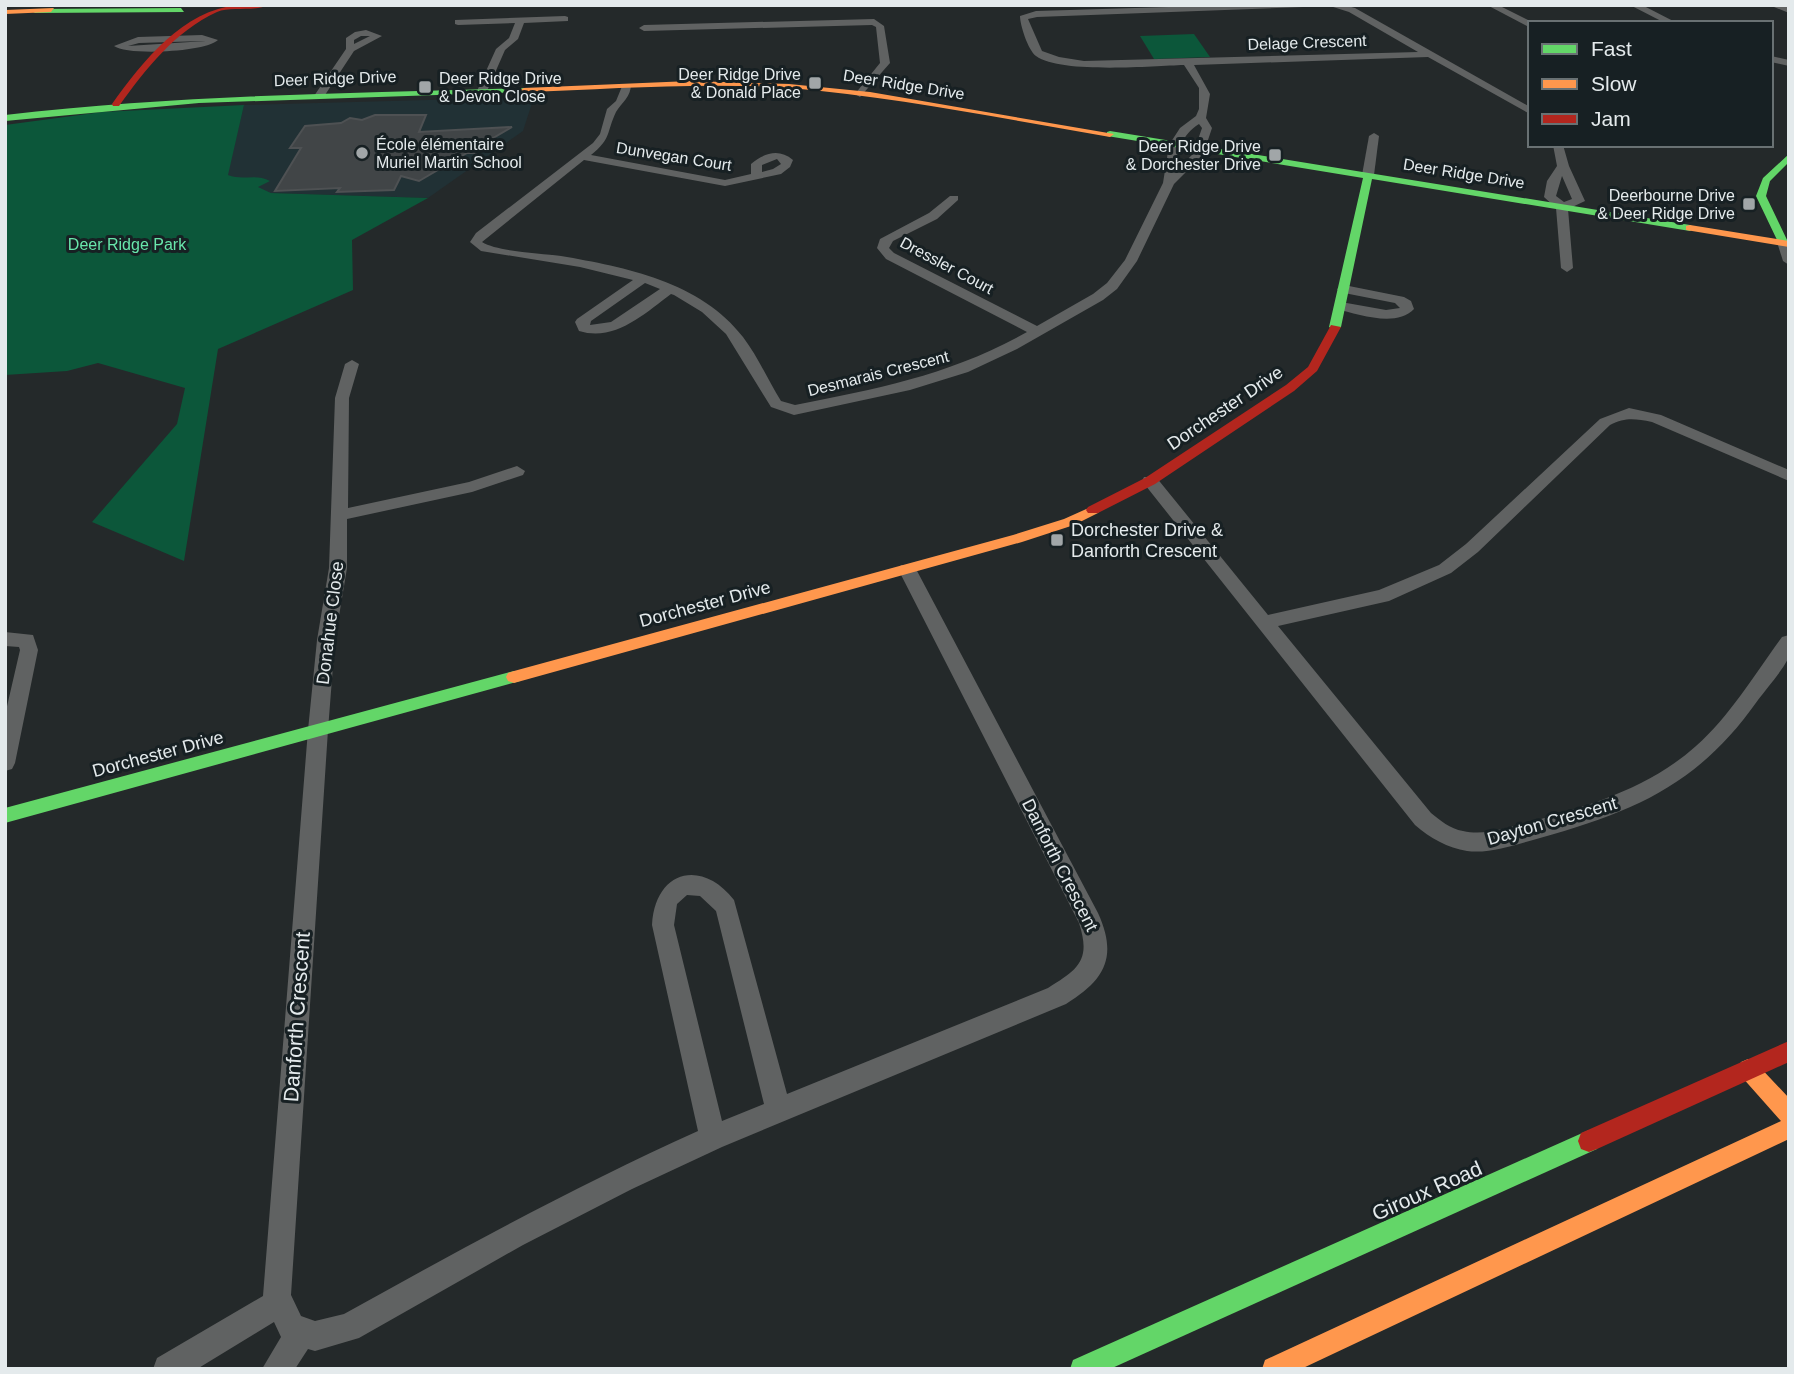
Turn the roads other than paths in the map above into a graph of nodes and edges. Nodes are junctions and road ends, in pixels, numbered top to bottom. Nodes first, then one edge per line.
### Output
1 (150, 5) edge
2 (266, 5) edge
3 (1326, 5) edge
4 (1333, 5) edge
5 (1491, 5) edge
6 (1634, 5) edge
7 (1777, 5) edge
8 (220, 8) edge
9 (1789, 10) edge
10 (35, 11) junction
11 (5, 12) edge
12 (183, 13) edge
13 (565, 19) dead end
14 (520, 21) junction
15 (1669, 21) edge
16 (458, 22) dead end
17 (1528, 23) edge
18 (644, 28) dead end
19 (351, 49) dead end
20 (1429, 54) junction
21 (1187, 62) junction
22 (627, 86) junction
23 (605, 87) junction
24 (482, 91) junction
25 (860, 94) junction
26 (318, 96) junction
27 (116, 104) junction
28 (612, 109) junction
29 (1528, 110) edge
30 (5, 118) edge
31 (1201, 118) junction
32 (1374, 136) dead end
33 (1173, 144) junction
34 (1559, 147) edge
35 (1201, 149) junction
36 (584, 157) junction
37 (1789, 157) edge
38 (1563, 166) junction
39 (757, 175) dead end
40 (1367, 175) junction
41 (1169, 183) junction
42 (954, 198) dead end
43 (1562, 207) junction
44 (1786, 243) edge
45 (1789, 261) edge
46 (1567, 268) dead end
47 (643, 279) junction
48 (669, 289) junction
49 (1344, 289) junction
50 (1341, 306) junction
51 (1038, 332) junction
52 (352, 364) dead end
53 (517, 471) dead end
54 (1789, 476) edge
55 (1150, 481) junction
56 (339, 515) junction
57 (907, 569) junction
58 (1265, 622) junction
59 (5, 639) edge
60 (1789, 642) edge
61 (318, 730) junction
62 (5, 763) edge
63 (5, 816) edge
64 (1789, 1051) edge
65 (1748, 1069) junction
66 (779, 1111) junction
67 (1789, 1114) edge
68 (1789, 1128) edge
69 (713, 1138) junction
70 (278, 1303) junction
71 (301, 1333) junction
72 (168, 1369) edge
73 (277, 1369) edge
74 (1082, 1369) edge
75 (1275, 1369) edge

1 - 10 street
2 - 8 street
3 - 21 street, Delage Crescent
4 - 20 street, Delage Crescent
5 - 17 street
6 - 15 street
7 - 9 street
8 - 12 street
10 - 11 street
10 - 12 street
12 - 27 street
13 - 14 street
14 - 16 street
14 - 24 street
18 - 25 street
19 - 26 street
20 - 21 street, Delage Crescent
20 - 29 street, Delage Crescent
21 - 31 street
22 - 23 street, Deer Ridge Drive
22 - 25 street, Deer Ridge Drive
22 - 28 street, Desmarais Crescent
23 - 24 street, Deer Ridge Drive
23 - 28 street
24 - 26 street, Deer Ridge Drive
25 - 33 street, Deer Ridge Drive
26 - 27 street, Deer Ridge Drive
27 - 30 street, Deer Ridge Drive
28 - 36 street, Desmarais Crescent
31 - 33 street
31 - 35 street
32 - 40 street
33 - 35 street, Deer Ridge Drive
33 - 41 street, Desmarais Crescent
34 - 38 street
35 - 40 street, Deer Ridge Drive
35 - 41 street, Desmarais Crescent
36 - 39 street, Dunvegan Court
36 - 47 street, Desmarais Crescent
37 - 44 street
38 - 43 street
38 - 43 street
40 - 43 street, Deer Ridge Drive
40 - 49 street, Dorchester Drive
41 - 51 street, Desmarais Crescent
42 - 51 street, Dressler Court
43 - 44 street, Deer Ridge Drive
43 - 46 street
44 - 45 street
47 - 48 street, Desmarais Crescent
47 - 48 street
48 - 51 street, Desmarais Crescent
49 - 50 street, Dorchester Drive
49 - 50 street
50 - 55 street, Dorchester Drive
52 - 56 street, Donahue Close
53 - 56 street
54 - 58 street
55 - 57 street, Dorchester Drive
55 - 58 street, Dayton Crescent
56 - 61 street, Donahue Close
57 - 61 street, Dorchester Drive
57 - 66 street, Danforth Crescent
58 - 60 street, Dayton Crescent
59 - 62 street
61 - 63 street, Dorchester Drive
61 - 70 street, Danforth Crescent
64 - 65 street, Giroux Road
65 - 67 street
65 - 74 street, Giroux Road
66 - 69 street, Danforth Crescent
66 - 69 street
68 - 75 street
69 - 71 street, Danforth Crescent
70 - 71 street
70 - 72 street
71 - 73 street

